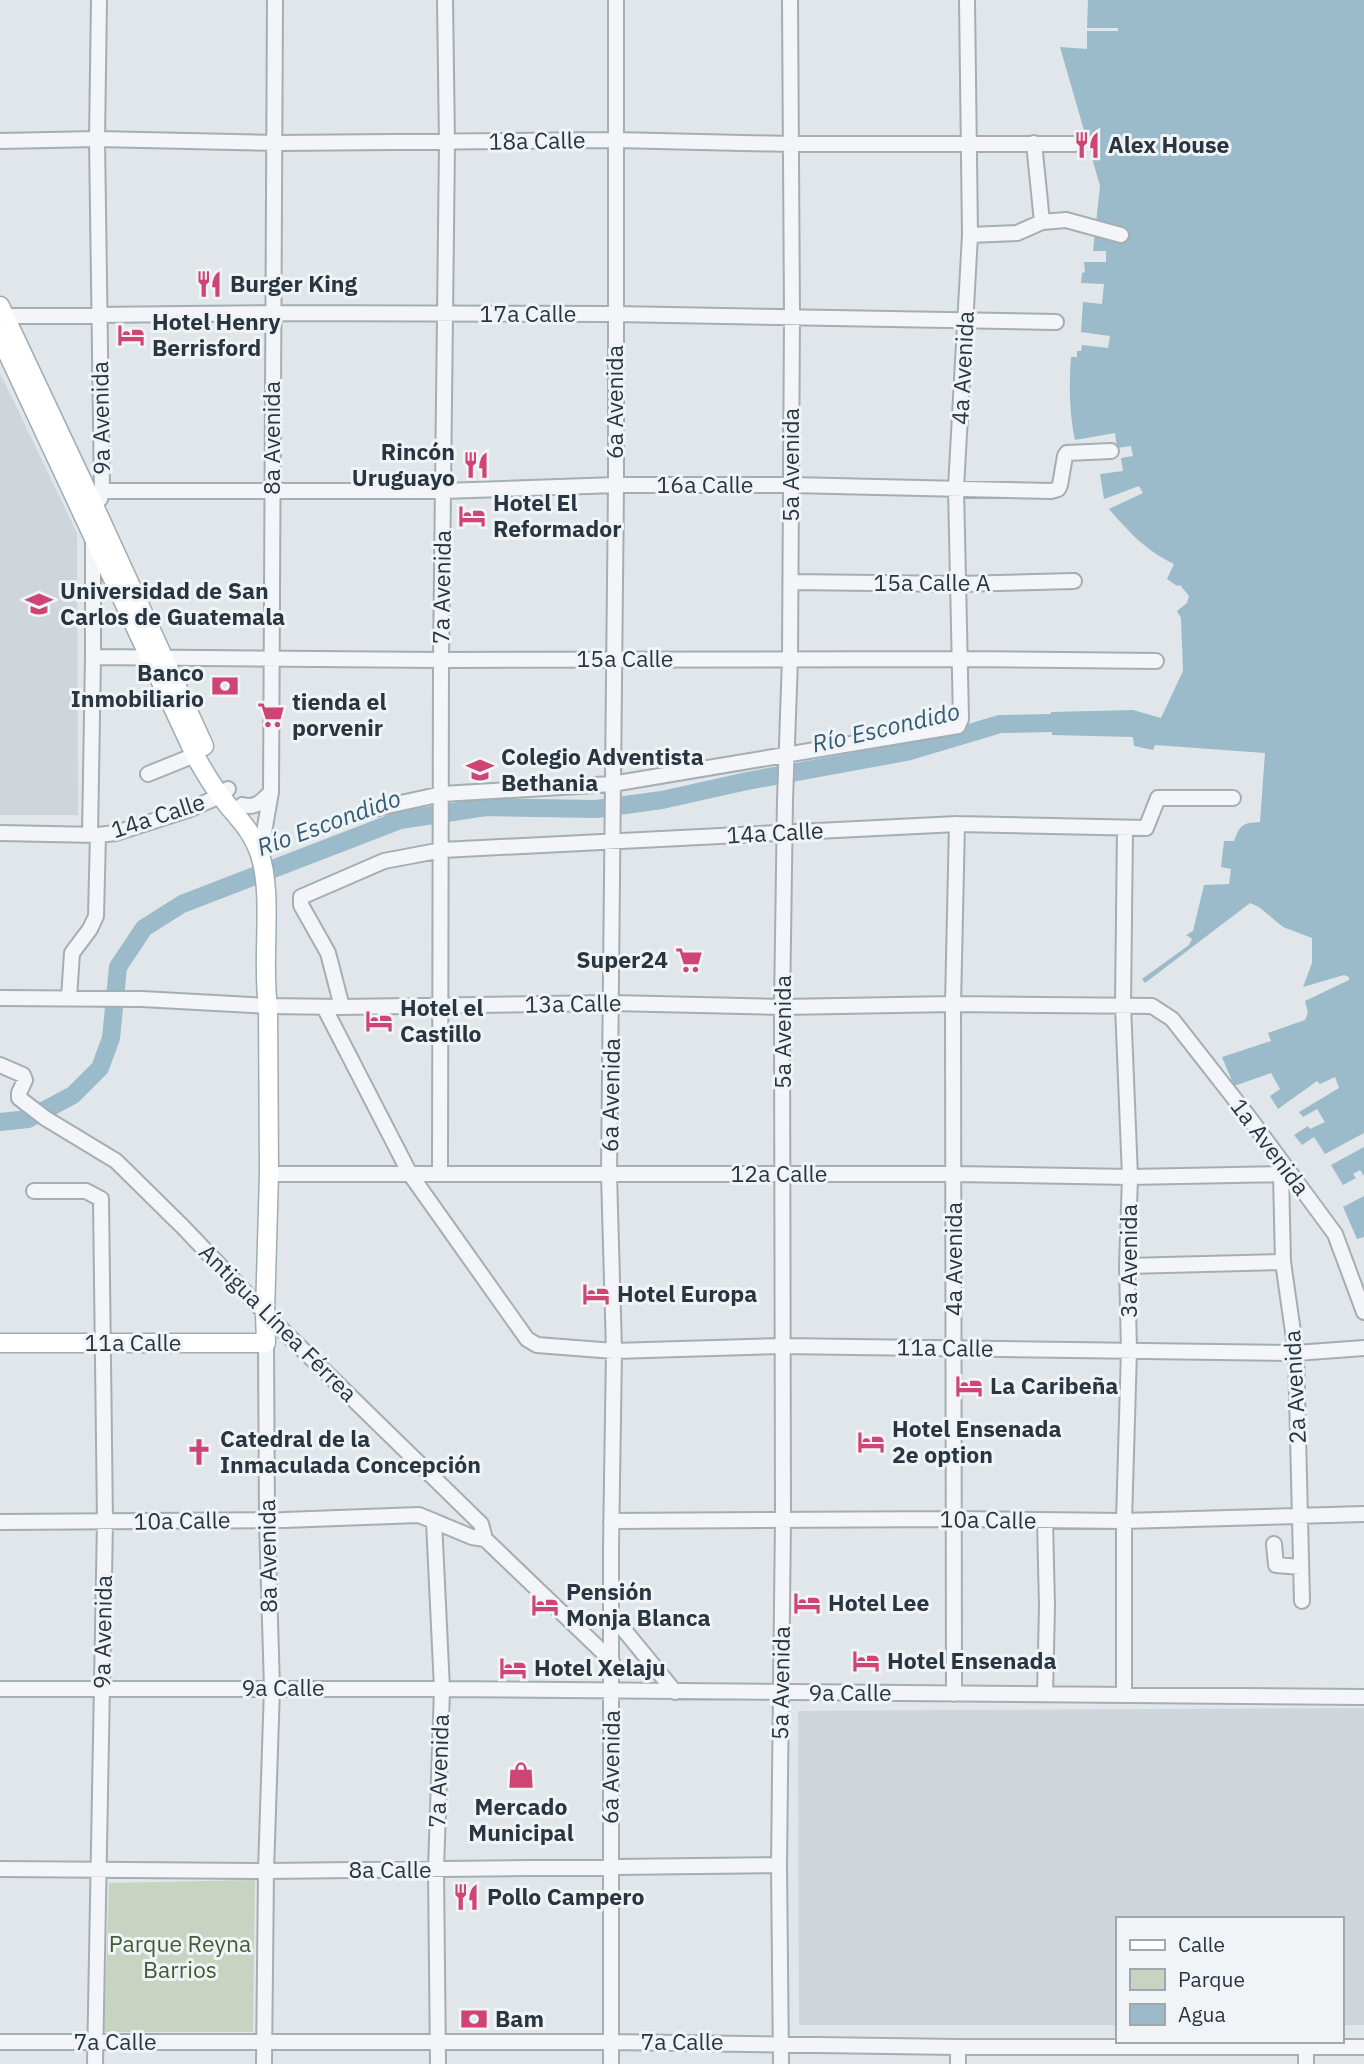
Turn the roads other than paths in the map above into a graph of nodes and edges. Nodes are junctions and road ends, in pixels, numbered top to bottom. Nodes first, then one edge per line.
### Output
1 (99, 0) edge
2 (275, 0) edge
3 (444, 0) edge
4 (616, 0) edge
5 (790, 0) edge
6 (967, 0) edge
7 (97, 139) junction
8 (615, 140) junction
9 (0, 141) edge
10 (969, 142) junction
11 (447, 143) junction
12 (1034, 143) junction
13 (276, 144) junction
14 (791, 144) junction
15 (1074, 144) dead end
16 (1042, 222) junction
17 (970, 235) junction
18 (1121, 235) dead end
19 (2, 313) edge
20 (272, 313) junction
21 (100, 314) junction
22 (445, 314) junction
23 (615, 314) junction
24 (792, 316) junction
25 (967, 321) junction
26 (1056, 322) dead end
27 (0, 337) edge
28 (1111, 451) dead end
29 (616, 485) junction
30 (791, 485) junction
31 (956, 488) junction
32 (102, 491) junction
33 (272, 491) junction
34 (443, 491) junction
35 (96, 510) junction
36 (93, 534) junction
37 (1074, 581) dead end
38 (790, 582) junction
39 (959, 584) junction
40 (93, 657) junction
41 (157, 657) junction
42 (271, 657) junction
43 (614, 659) junction
44 (790, 659) junction
45 (961, 659) junction
46 (441, 660) junction
47 (1156, 661) dead end
48 (195, 755) junction
49 (787, 758) junction
50 (148, 774) dead end
51 (612, 785) junction
52 (224, 792) junction
53 (271, 792) junction
54 (442, 798) junction
55 (1233, 798) dead end
56 (242, 805) junction
57 (369, 810) dead end
58 (957, 824) junction
59 (1125, 828) junction
60 (0, 832) edge
61 (786, 833) junction
62 (94, 835) junction
63 (613, 836) junction
64 (263, 838) junction
65 (442, 850) junction
66 (266, 862) junction
67 (0, 998) edge
68 (73, 998) junction
69 (612, 1003) junction
70 (953, 1004) junction
71 (1123, 1005) junction
72 (1146, 1005) joint
73 (268, 1006) junction
74 (782, 1006) junction
75 (324, 1007) junction
76 (342, 1007) junction
77 (442, 1007) junction
78 (0, 1065) edge
79 (269, 1174) junction
80 (410, 1174) junction
81 (440, 1174) junction
82 (609, 1174) junction
83 (783, 1174) junction
84 (954, 1174) junction
85 (1285, 1174) junction
86 (1130, 1177) junction
87 (34, 1191) dead end
88 (1283, 1262) junction
89 (1127, 1266) junction
90 (1364, 1311) edge
91 (265, 1313) junction
92 (0, 1343) edge
93 (104, 1343) junction
94 (266, 1343) junction
95 (782, 1346) junction
96 (954, 1348) junction
97 (1364, 1348) edge
98 (1129, 1350) junction
99 (614, 1351) junction
100 (1296, 1353) junction
101 (1364, 1514) edge
102 (1301, 1516) junction
103 (954, 1519) junction
104 (267, 1520) junction
105 (434, 1521) junction
106 (611, 1521) junction
107 (783, 1521) junction
108 (1045, 1521) junction
109 (1124, 1521) junction
110 (0, 1522) edge
111 (105, 1522) junction
112 (485, 1539) junction
113 (1274, 1544) dead end
114 (1301, 1567) junction
115 (1302, 1601) dead end
116 (611, 1614) junction
117 (612, 1661) junction
118 (103, 1688) junction
119 (272, 1688) junction
120 (0, 1689) edge
121 (442, 1689) junction
122 (612, 1691) junction
123 (675, 1692) junction
124 (782, 1692) junction
125 (954, 1693) junction
126 (1045, 1694) junction
127 (1124, 1695) junction
128 (1364, 1697) edge
129 (779, 1865) junction
130 (610, 1867) junction
131 (0, 1869) edge
132 (97, 1869) junction
133 (436, 1870) junction
134 (266, 1871) junction
135 (0, 2042) edge
136 (264, 2042) junction
137 (438, 2042) junction
138 (611, 2042) junction
139 (95, 2043) junction
140 (781, 2043) junction
141 (1306, 2046) junction
142 (958, 2047) junction
143 (1364, 2047) edge
144 (94, 2064) edge
145 (264, 2064) edge
146 (438, 2064) edge
147 (611, 2064) edge
148 (781, 2064) edge
149 (958, 2064) edge
150 (1306, 2064) edge

1 - 7 street, 9a Avenida
2 - 13 street, 8a Avenida
3 - 11 street, 7a Avenida
4 - 8 street, 6a Avenida
5 - 14 street, 5a Avenida
6 - 10 street, 4a Avenida
7 - 9 street, 18a Calle
7 - 13 street, 18a Calle
7 - 21 street, 9a Avenida
8 - 11 street, 18a Calle
8 - 14 street, 18a Calle
8 - 23 street, 6a Avenida
10 - 12 street, 18a Calle
10 - 14 street, 18a Calle
10 - 17 street, 4a Avenida
11 - 13 street, 18a Calle
11 - 22 street, 7a Avenida
12 - 15 street, 18a Calle
12 - 16 street
13 - 20 street, 8a Avenida
14 - 24 street, 5a Avenida
16 - 17 street
16 - 18 street
17 - 25 street, 4a Avenida
19 - 21 street, 17a Calle
19 - 35 main road
20 - 21 street, 17a Calle
20 - 22 street, 17a Calle
20 - 33 street, 8a Avenida
21 - 32 street, 9a Avenida
22 - 23 street, 17a Calle
22 - 34 street, 7a Avenida
23 - 24 street, 17a Calle
23 - 29 street, 6a Avenida
24 - 25 street, 17a Calle
24 - 30 street, 5a Avenida
25 - 26 street, 17a Calle
25 - 31 street, 4a Avenida
27 - 36 main road
28 - 31 street, 16a Calle
29 - 30 street, 16a Calle
29 - 34 street, 16a Calle
29 - 43 street, 6a Avenida
30 - 31 street, 16a Calle
30 - 38 street, 5a Avenida
31 - 39 street, 4a Avenida
32 - 33 street, 16a Calle
32 - 35 street, 9a Avenida
33 - 34 street, 16a Calle
33 - 42 street, 8a Avenida
34 - 46 street, 7a Avenida
35 - 36 street, 9a Avenida
35 - 41 main road
36 - 40 street, 9a Avenida
36 - 41 main road
37 - 39 street, 15a Calle A
38 - 39 street, 15a Calle A
38 - 44 street, 5a Avenida
39 - 45 street, 4a Avenida
40 - 41 street, 15a Calle
40 - 62 street, 9a Avenida
41 - 42 street, 15a Calle
41 - 48 main road
41 - 52 main road
42 - 46 street, 15a Calle
42 - 53 street, 8a Avenida
43 - 44 street, 15a Calle
43 - 46 street, 15a Calle
43 - 51 street, 6a Avenida
44 - 45 street, 15a Calle
44 - 49 street, 5a Avenida
45 - 47 street, 15a Calle
45 - 49 street, 4a Avenida
46 - 54 street, 7a Avenida
48 - 50 street
48 - 52 main road
49 - 51 street
49 - 61 street, 5a Avenida
51 - 54 street
51 - 63 street, 6a Avenida
52 - 56 main road, 8a Avenida
52 - 62 street, 14a Calle
52 - 66 main road, 8a Avenida
53 - 56 street
53 - 64 street, 8a Avenida
54 - 57 street
54 - 65 street, 7a Avenida
55 - 59 street, 14a Calle
56 - 64 main road, 8a Avenida
58 - 59 street, 14a Calle
58 - 61 street, 14a Calle
58 - 70 street, 4a Avenida
59 - 71 street, 3a Avenida
60 - 62 street, 14a Calle
61 - 63 street, 14a Calle
61 - 74 street, 5a Avenida
62 - 68 street, 9a Avenida
63 - 65 street, 14a Calle
63 - 69 street, 6a Avenida
64 - 66 main road, 8a Avenida
65 - 76 street, 14a Calle
65 - 77 street, 7a Avenida
66 - 73 main road, 8a Avenida
67 - 68 street, 13a Calle
68 - 73 street, 13a Calle
69 - 74 street, 13a Calle
69 - 77 street, 13a Calle
69 - 82 street, 6a Avenida
70 - 71 street, 13a Calle
70 - 74 street, 13a Calle
70 - 84 street, 4a Avenida
71 - 72 street, 13a Calle
71 - 86 street, 3a Avenida
72 - 85 street, 1a Avenida
73 - 75 street, 13a Calle
73 - 79 main road, 8a Avenida
74 - 83 street, 5a Avenida
75 - 76 street, 13a Calle
75 - 80 street
76 - 77 street, 13a Calle
77 - 81 street, 7a Avenida
78 - 91 street, Antigua Línea Férrea
79 - 80 street, 12a Calle
79 - 91 main road, 8a Avenida
80 - 81 street, 12a Calle
80 - 99 street, 11a Calle
81 - 82 street, 12a Calle
82 - 83 street, 12a Calle
82 - 99 street, 6a Avenida
83 - 84 street, 12a Calle
83 - 95 street, 5a Avenida
84 - 86 street, 12a Calle
84 - 96 street, 4a Avenida
85 - 86 street, 12a Calle
85 - 88 street, 2a Avenida
85 - 90 street, 1a Avenida
86 - 89 street, 3a Avenida
87 - 93 street, 9a Avenida
88 - 89 street
88 - 100 street, 2a Avenida
89 - 98 street, 3a Avenida
91 - 94 main road, 8a Avenida
91 - 112 street, Antigua Línea Férrea
92 - 93 main road, 11a Calle
93 - 94 main road, 11a Calle
93 - 111 street, 9a Avenida
94 - 104 street, 8a Avenida
95 - 96 street, 11a Calle
95 - 99 street, 11a Calle
95 - 107 street, 5a Avenida
96 - 98 street, 11a Calle
96 - 103 street, 4a Avenida
97 - 100 street, 11a Calle
98 - 100 street, 11a Calle
98 - 109 street, 3a Avenida
99 - 106 street, 6a Avenida
100 - 102 street, 2a Avenida
101 - 102 street, 10a Calle
102 - 109 street, 10a Calle
102 - 114 street, 2a Avenida
103 - 107 street, 10a Calle
103 - 108 street, 10a Calle
103 - 125 street, 4a Avenida
104 - 105 street, 10a Calle
104 - 111 street, 10a Calle
104 - 119 street, 8a Avenida
105 - 112 street, 10a Calle
105 - 121 street, 7a Avenida
106 - 107 street, 10a Calle
106 - 116 street, 6a Avenida
107 - 124 street, 5a Avenida
108 - 109 street, 10a Calle
108 - 126 street
109 - 127 street, 3a Avenida
110 - 111 street, 10a Calle
111 - 118 street, 9a Avenida
112 - 117 street, Antigua Línea Férrea
113 - 114 street
114 - 115 street, 2a Avenida
116 - 117 street, 6a Avenida
116 - 123 street
117 - 122 street, 6a Avenida
118 - 119 street, 9a Calle
118 - 120 street, 9a Calle
118 - 132 street, 9a Avenida
119 - 121 street, 9a Calle
119 - 134 street, 8a Avenida
121 - 122 street, 9a Calle
121 - 133 street, 7a Avenida
122 - 123 street, 9a Calle
122 - 130 street, 6a Avenida
123 - 124 street, 9a Calle
124 - 125 street, 9a Calle
124 - 129 street, 5a Avenida
125 - 126 street, 9a Calle
126 - 127 street, 9a Calle
127 - 128 street, 9a Calle
129 - 130 street, 8a Calle
129 - 140 street, 5a Avenida
130 - 133 street, 8a Calle
130 - 138 street, 6a Avenida
131 - 132 street, 8a Calle
132 - 134 street, 8a Calle
132 - 139 street, 9a Avenida
133 - 134 street, 8a Calle
133 - 137 street, 7a Avenida
134 - 136 street, 8a Avenida
135 - 139 street, 7a Calle
136 - 137 street, 7a Calle
136 - 139 street, 7a Calle
136 - 145 street, 8a Avenida
137 - 138 street, 7a Calle
137 - 146 street, 7a Avenida
138 - 140 street, 7a Calle
138 - 147 street, 6a Avenida
139 - 144 street, 9a Avenida
140 - 142 street, 7a Calle
140 - 148 street, 5a Avenida
141 - 142 street, 7a Calle
141 - 143 street, 7a Calle
141 - 150 street
142 - 149 street

